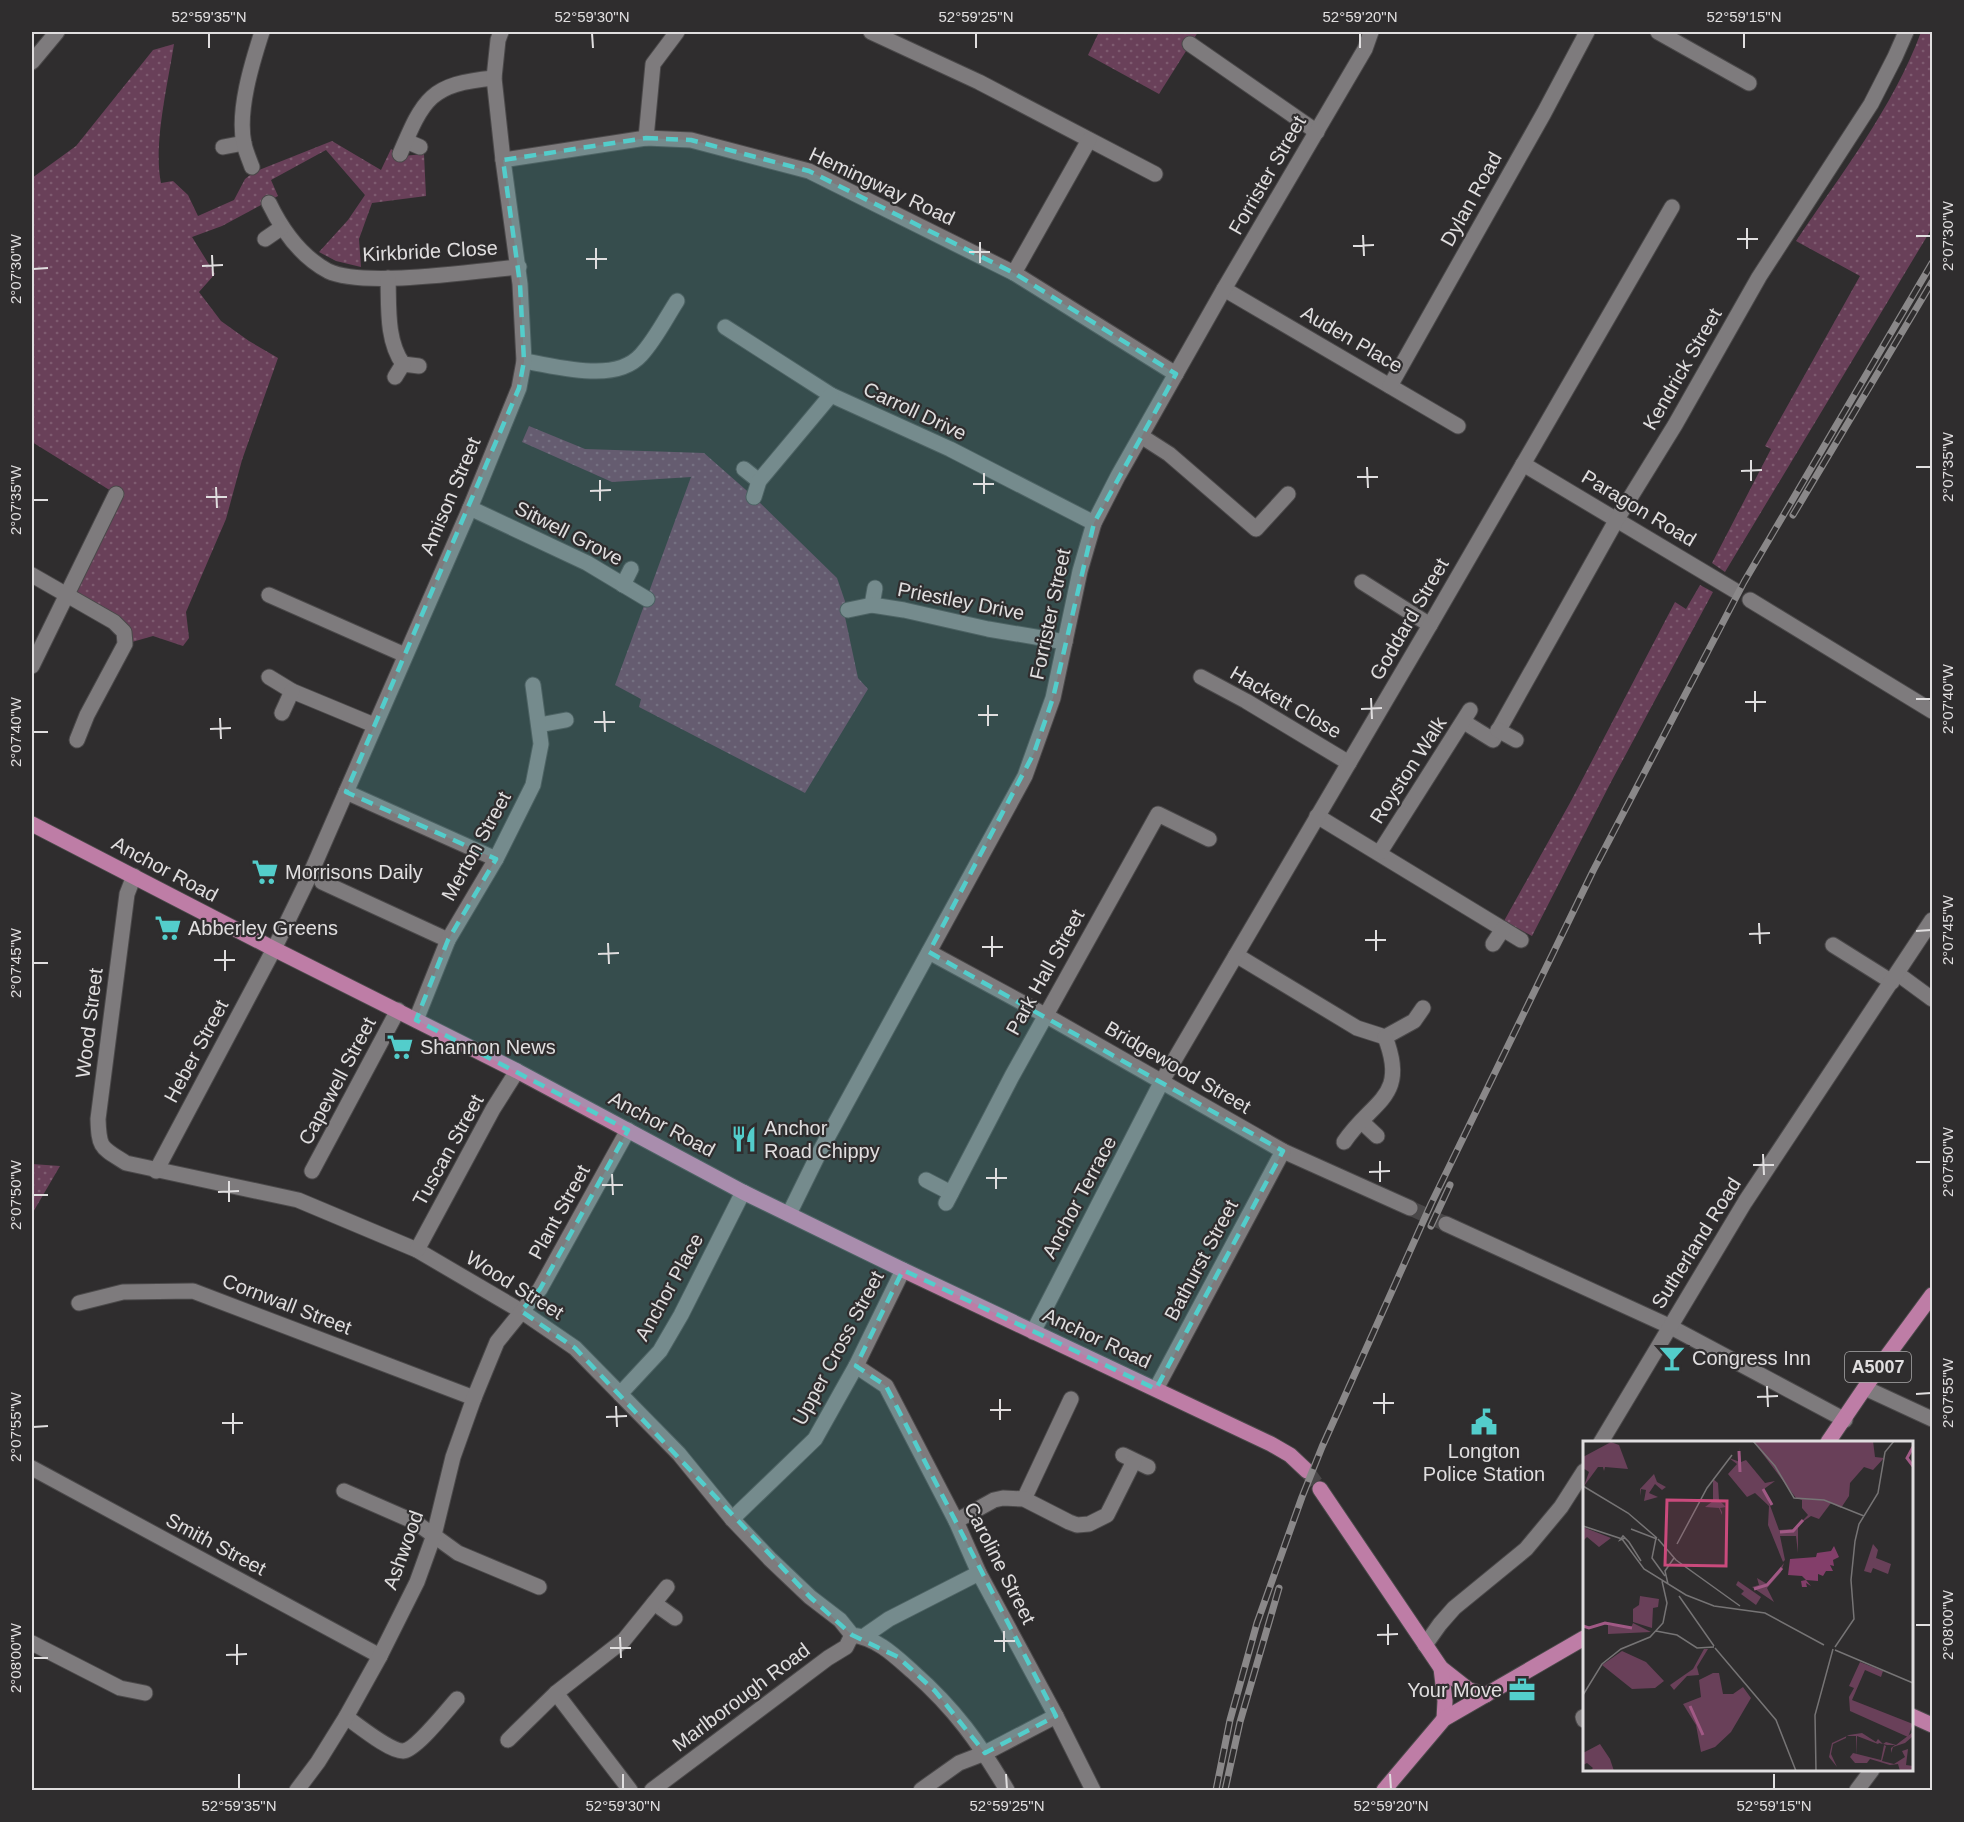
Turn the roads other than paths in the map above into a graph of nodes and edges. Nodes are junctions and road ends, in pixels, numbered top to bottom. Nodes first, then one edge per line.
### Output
1 (57, 32) edge
2 (262, 32) edge
3 (501, 32) edge
4 (676, 32) edge
5 (871, 32) edge
6 (1371, 32) edge
7 (1587, 32) edge
8 (1658, 32) edge
9 (1905, 32) edge
10 (1190, 44) dead end
11 (32, 62) edge
12 (494, 78) junction
13 (1749, 83) dead end
14 (1317, 132) junction
15 (646, 138) junction
16 (1089, 140) junction
17 (244, 143) junction
18 (223, 147) dead end
19 (420, 147) dead end
20 (503, 160) junction
21 (252, 167) dead end
22 (1155, 174) dead end
23 (269, 203) dead end
24 (1671, 207) dead end
25 (281, 228) junction
26 (265, 239) dead end
27 (519, 267) junction
28 (1014, 273) junction
29 (388, 278) junction
30 (1224, 289) junction
31 (677, 301) dead end
32 (725, 327) dead end
33 (524, 361) junction
34 (419, 366) dead end
35 (1176, 374) junction
36 (1390, 386) junction
37 (831, 395) junction
38 (1458, 426) dead end
39 (1141, 436) junction
40 (1523, 464) junction
41 (744, 469) dead end
42 (759, 481) junction
43 (116, 494) dead end
44 (1288, 494) dead end
45 (754, 497) dead end
46 (470, 508) junction
47 (1617, 519) junction
48 (1094, 523) junction
49 (631, 569) dead end
50 (32, 574) edge
51 (1362, 582) dead end
52 (623, 585) junction
53 (875, 588) dead end
54 (1734, 590) dead end
55 (269, 595) dead end
56 (67, 596) junction
57 (647, 600) dead end
58 (1750, 600) dead end
59 (872, 605) junction
60 (848, 610) dead end
61 (1430, 625) junction
62 (1065, 642) junction
63 (405, 655) junction
64 (32, 666) edge
65 (269, 677) dead end
66 (1201, 677) dead end
67 (533, 685) dead end
68 (292, 691) junction
69 (1932, 711) edge
70 (282, 712) dead end
71 (566, 720) dead end
72 (374, 725) junction
73 (538, 725) junction
74 (1498, 730) junction
75 (76, 740) dead end
76 (1516, 740) dead end
77 (1349, 763) junction
78 (346, 792) junction
79 (1317, 816) junction
80 (32, 824) edge
81 (1209, 839) dead end
82 (1380, 852) junction
83 (496, 859) junction
84 (134, 876) junction
85 (322, 882) dead end
86 (1932, 920) edge
87 (1503, 929) junction
88 (448, 940) junction
89 (1521, 940) dead end
90 (1493, 944) dead end
91 (1833, 945) dead end
92 (274, 950) junction
93 (929, 952) junction
94 (1236, 954) junction
95 (1895, 978) junction
96 (1932, 999) edge
97 (1423, 1008) dead end
98 (398, 1010) junction
99 (1045, 1015) junction
100 (416, 1020) junction
101 (1384, 1037) junction
102 (517, 1071) junction
103 (1162, 1081) junction
104 (1362, 1122) junction
105 (628, 1130) junction
106 (1377, 1136) dead end
107 (1344, 1142) dead end
108 (1283, 1151) junction
109 (156, 1171) junction
110 (312, 1171) dead end
111 (926, 1180) dead end
112 (743, 1192) junction
113 (1410, 1208) tunnel mouth
114 (789, 1214) junction
115 (1446, 1224) tunnel mouth
116 (417, 1250) junction
117 (903, 1270) junction
118 (1932, 1295) edge
119 (79, 1303) dead end
120 (521, 1311) junction
121 (1670, 1326) junction
122 (1033, 1332) junction
123 (856, 1366) junction
124 (1865, 1388) junction
125 (1156, 1389) junction
126 (620, 1394) junction
127 (474, 1398) junction
128 (1071, 1399) dead end
129 (1932, 1419) edge
130 (1845, 1420) junction
131 (1602, 1441) edge
132 (1829, 1441) edge
133 (1135, 1461) dead end
134 (32, 1468) edge
135 (1307, 1470) tunnel mouth
136 (1583, 1473) edge
137 (1320, 1489) tunnel mouth
138 (344, 1491) dead end
139 (1024, 1499) junction
140 (732, 1519) junction
141 (956, 1521) junction
142 (434, 1535) junction
143 (979, 1573) junction
144 (539, 1587) dead end
145 (667, 1587) dead end
146 (654, 1603) junction
147 (675, 1618) dead end
148 (857, 1636) junction
149 (1583, 1639) edge
150 (32, 1643) edge
151 (1425, 1645) junction
152 (380, 1656) junction
153 (1441, 1668) junction
154 (145, 1693) dead end
155 (556, 1693) junction
156 (1486, 1695) junction
157 (457, 1699) dead end
158 (1056, 1716) junction
159 (346, 1717) junction
160 (1913, 1717) edge
161 (1444, 1719) junction
162 (1932, 1725) edge
163 (508, 1740) dead end
164 (985, 1753) junction
165 (1871, 1771) edge
166 (653, 1790) edge
167 (297, 1791) edge
168 (630, 1791) edge
169 (921, 1791) edge
170 (1007, 1791) edge
171 (1093, 1791) edge
172 (1384, 1791) edge
173 (1857, 1791) edge

1 - 11 street
2 - 17 street
3 - 12 street, Amison Street
4 - 15 street
5 - 16 street
6 - 14 street, Forrister Street
7 - 36 street, Dylan Road
8 - 13 street
9 - 47 street, Kendrick Street
10 - 14 street
12 - 19 street
12 - 20 street, Amison Street
14 - 30 street, Forrister Street
15 - 20 street, Hemingway Road
15 - 28 street, Hemingway Road
16 - 22 street
16 - 28 street
17 - 18 street
17 - 21 street
20 - 27 street, Amison Street
23 - 25 street, Kirkbride Close
24 - 40 street, Goddard Street
25 - 26 street
25 - 29 street, Kirkbride Close
27 - 29 street, Kirkbride Close
27 - 33 street, Amison Street
28 - 35 street, Hemingway Road
29 - 34 street
30 - 35 street, Forrister Street
30 - 36 street, Auden Place
31 - 33 street
32 - 37 street, Carroll Drive
33 - 46 street, Amison Street
35 - 39 street, Forrister Street
36 - 38 street, Auden Place
37 - 42 street
37 - 48 street, Carroll Drive
39 - 44 street
39 - 48 street, Forrister Street
40 - 47 street, Paragon Road
40 - 61 street, Goddard Street
41 - 42 street
42 - 45 street
43 - 56 street
46 - 52 street, Sitwell Grove
46 - 63 street, Amison Street
47 - 54 street, Paragon Road
47 - 74 street, Kendrick Street
48 - 62 street, Forrister Street
49 - 52 street
50 - 56 street
51 - 61 street
52 - 57 street, Sitwell Grove
53 - 59 street
55 - 63 street
56 - 64 street
56 - 75 street
58 - 69 street
59 - 60 street, Priestley Drive
59 - 62 street, Priestley Drive
61 - 77 street, Goddard Street
62 - 93 street, Forrister Street
63 - 72 street, Amison Street
65 - 68 street
66 - 77 street, Hackett Close
67 - 73 street, Merton Street
68 - 70 street
68 - 72 street
71 - 73 street
72 - 78 street, Amison Street
73 - 83 street, Merton Street
74 - 76 street
74 - 82 street, Royston Walk
77 - 79 street, Goddard Street
78 - 83 street
78 - 92 street, Amison Street
79 - 82 street, Royston Walk
79 - 94 street, Goddard Street
80 - 84 main road, Anchor Road
81 - 99 street, Park Hall Street
82 - 87 street, Royston Walk
83 - 88 street, Merton Street
84 - 92 main road, Anchor Road
84 - 109 street, Wood Street
85 - 88 street
86 - 95 street, Sutherland Road
87 - 89 street, Royston Walk
87 - 90 street
88 - 100 street, Merton Street
91 - 95 street
92 - 98 main road, Anchor Road
92 - 109 street, Heber Street
93 - 99 street, Bridgewood Street
93 - 114 street, Forrister Street
94 - 101 street
94 - 103 street, Goddard Street
95 - 96 street
95 - 121 street, Sutherland Road
97 - 101 street
98 - 100 main road, Anchor Road
98 - 110 street, Capewell Street
99 - 103 street, Bridgewood Street
99 - 111 street, Park Hall Street
100 - 102 main road, Anchor Road
101 - 104 street
102 - 105 main road, Anchor Road
102 - 116 street, Tuscan Street
103 - 108 street, Bridgewood Street
103 - 122 street, Anchor Terrace
104 - 106 street
104 - 107 street
105 - 112 main road, Anchor Road
105 - 120 street, Plant Street
108 - 113 street, Bridgewood Street
108 - 125 street, Bathurst Street
109 - 116 street, Wood Street
112 - 114 main road, Anchor Road
112 - 126 street, Anchor Place
114 - 117 main road, Anchor Road
115 - 121 street
116 - 120 street, Wood Street
117 - 122 main road, Anchor Road
117 - 123 street, Upper Cross Street
118 - 124 main road, A5007
119 - 127 street, Cornwall Street
120 - 126 street, Wood Street
120 - 127 street, Ashwood
121 - 130 street
121 - 131 street, Sutherland Road
122 - 125 main road, Anchor Road
123 - 140 street, Upper Cross Street
123 - 141 street, Caroline Street
124 - 129 street
124 - 130 main road, A5007
125 - 135 main road, Anchor Road
126 - 140 street, Wood Street
127 - 142 street, Ashwood
128 - 139 street
130 - 132 main road, A5007
133 - 139 street
134 - 152 street, Smith Street
136 - 151 street
137 - 151 main road
138 - 142 street
139 - 141 street
140 - 148 street, Wood Street
141 - 143 street, Caroline Street
142 - 144 street
142 - 152 street, Ashwood
143 - 148 street, Marlborough Road
143 - 158 street, Caroline Street
145 - 146 street
146 - 147 street
146 - 155 street
148 - 164 street, Wood Street
148 - 166 street, Marlborough Road
149 - 156 main road
150 - 154 street
151 - 153 main road
152 - 159 street, Ashwood
153 - 156 main road
153 - 161 main road
155 - 163 street
155 - 168 street
156 - 161 main road
157 - 159 street
158 - 164 street
158 - 171 street, Caroline Street
159 - 167 street, Ashwood
160 - 162 main road
161 - 172 main road
164 - 169 street
164 - 170 street, Wood Street
165 - 173 street

